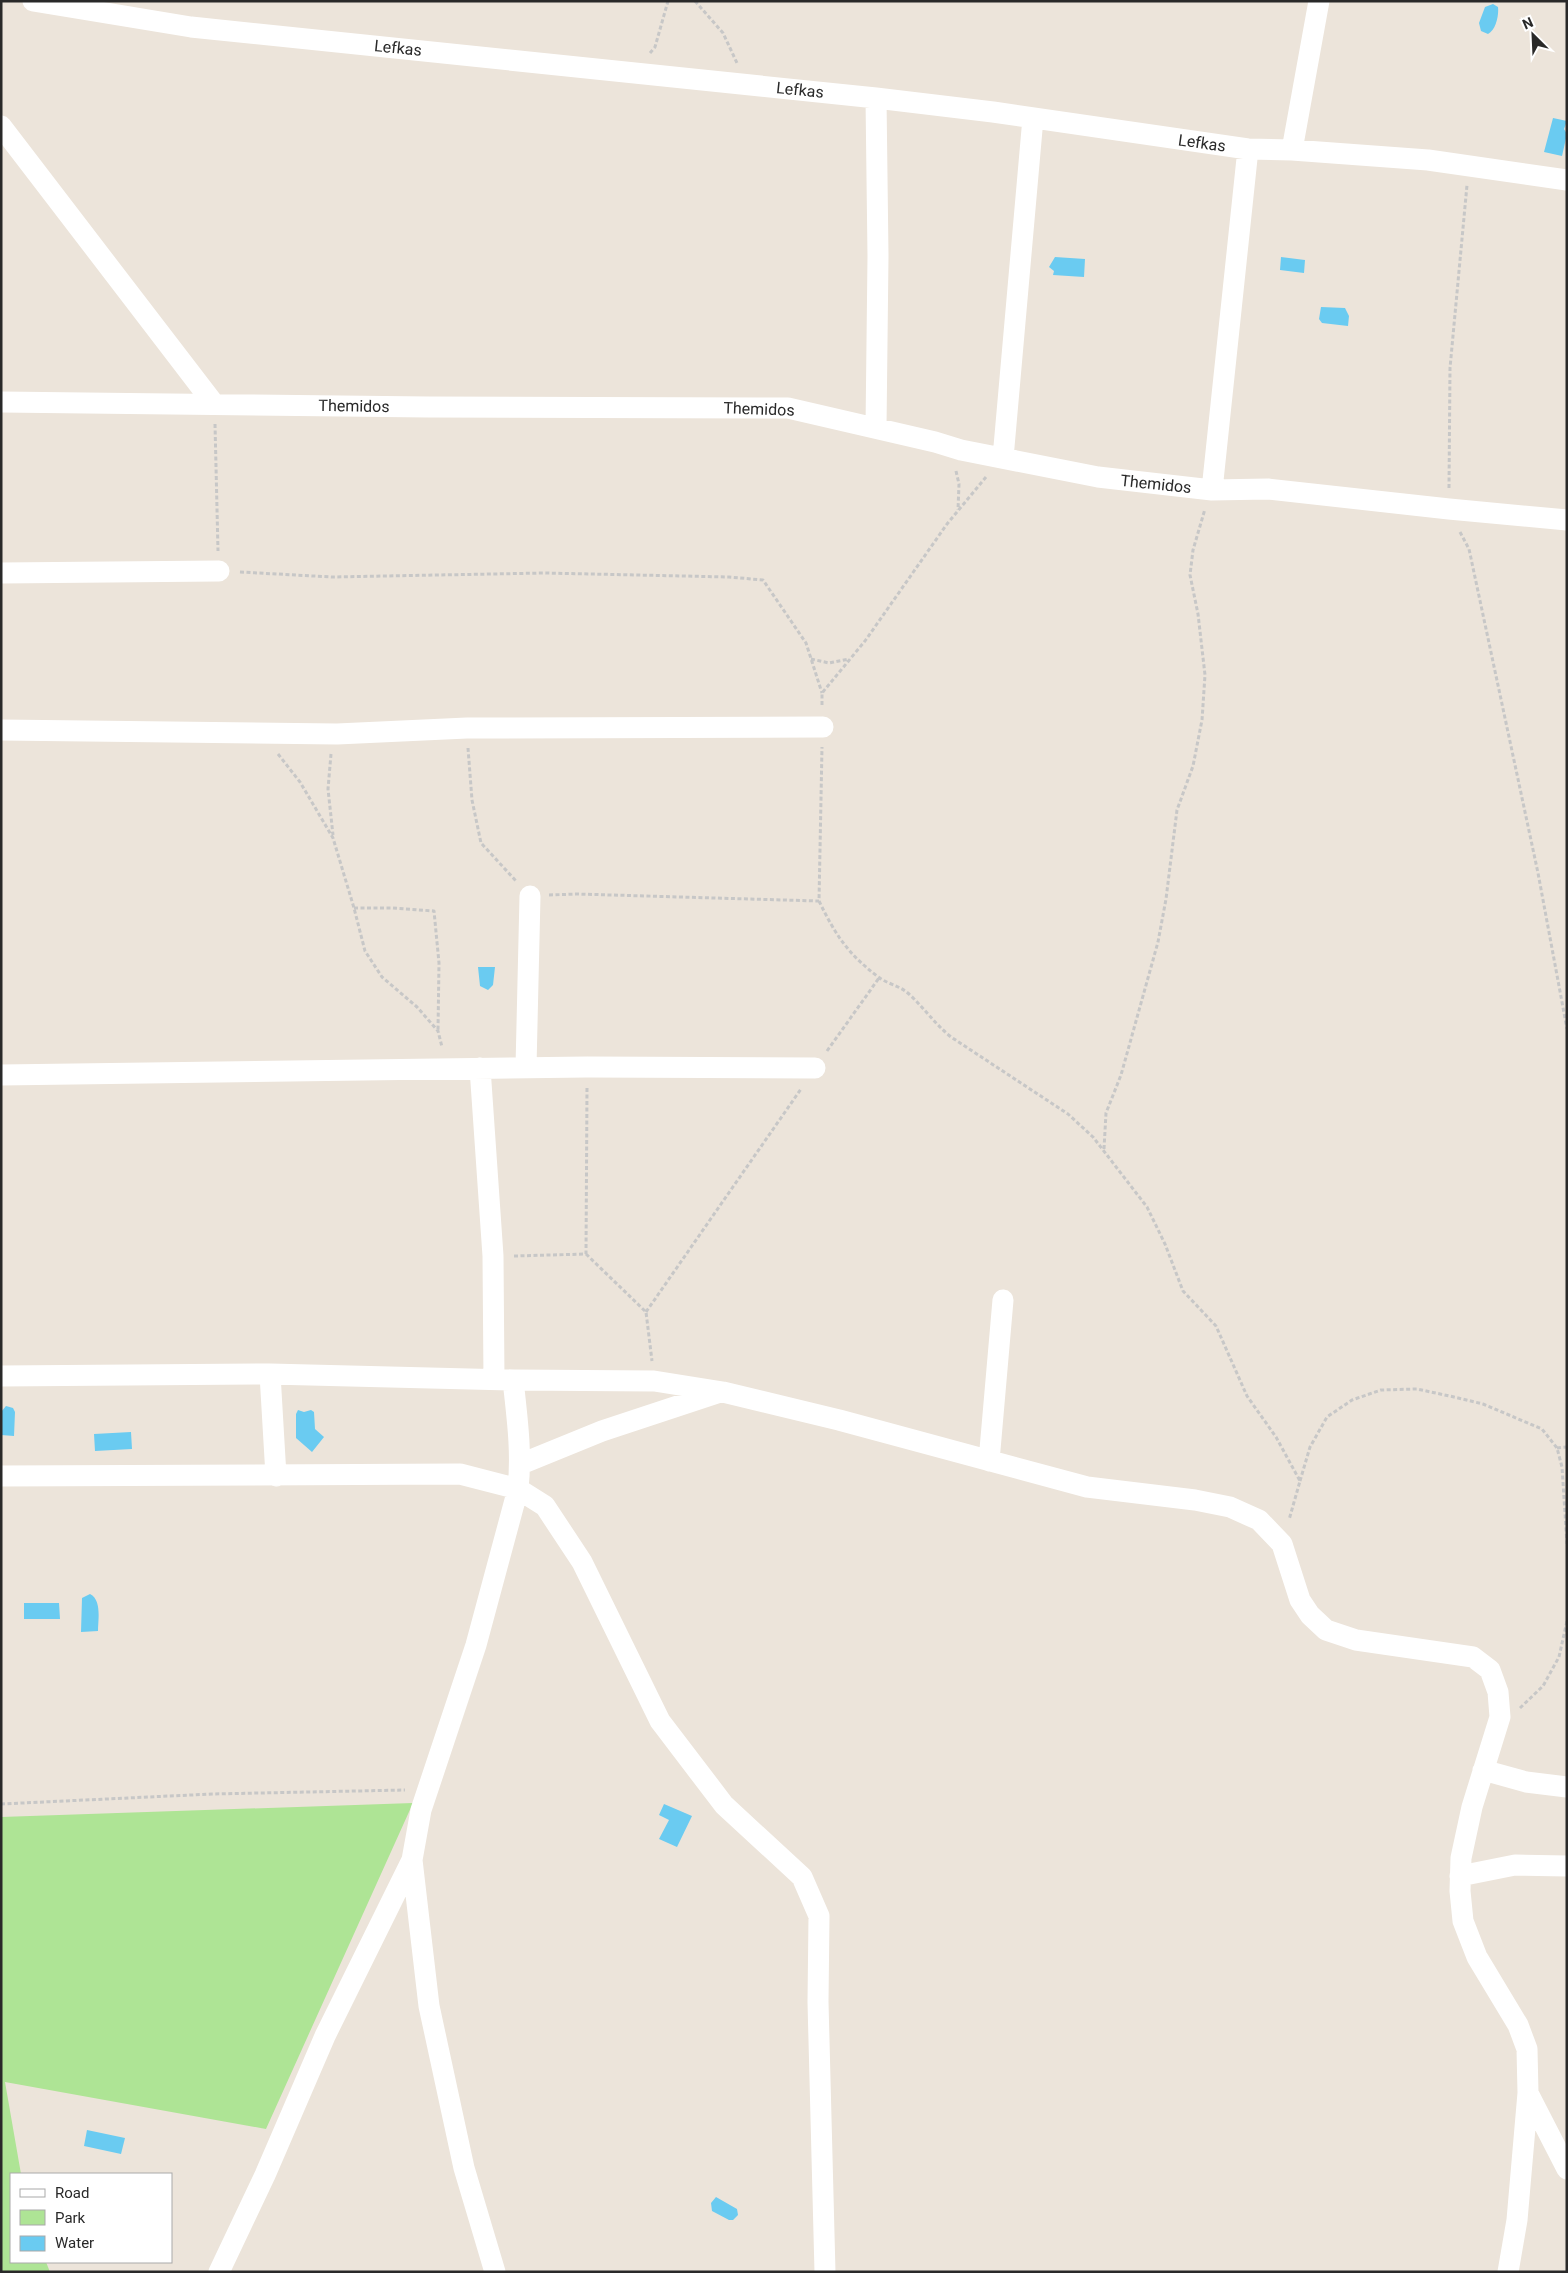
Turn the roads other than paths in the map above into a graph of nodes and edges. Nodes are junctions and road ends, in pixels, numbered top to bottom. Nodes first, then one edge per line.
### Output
1 (34, 1) edge
2 (1319, 1) edge
3 (876, 98) junction
4 (1033, 118) junction
5 (1, 126) edge
6 (1248, 149) junction
7 (1292, 150) junction
8 (1567, 180) edge
9 (1, 402) edge
10 (214, 404) junction
11 (876, 428) junction
12 (1003, 458) junction
13 (1212, 490) junction
14 (1567, 520) edge
15 (219, 571) road end
16 (1, 573) edge
17 (823, 727) road end
18 (1, 730) edge
19 (530, 896) road end
20 (526, 1067) junction
21 (480, 1068) junction
22 (815, 1068) road end
23 (1, 1075) edge
24 (1003, 1300) dead end
25 (270, 1374) junction
26 (1, 1376) edge
27 (503, 1379) junction
28 (723, 1392) junction
29 (989, 1461) junction
30 (521, 1464) junction
31 (1, 1476) edge
32 (276, 1476) junction
33 (518, 1489) junction
34 (1483, 1770) junction
35 (1567, 1787) edge
36 (412, 1860) junction
37 (1567, 1866) edge
38 (1460, 1876) junction
39 (1528, 2093) junction
40 (1567, 2169) edge
41 (219, 2272) edge
42 (495, 2272) edge
43 (826, 2272) edge
44 (1508, 2272) edge

1 - 3 street, Lefkas
2 - 7 street
3 - 4 street, Lefkas
3 - 11 street
4 - 6 street, Lefkas
4 - 12 street
5 - 10 street
6 - 7 street, Lefkas
6 - 13 street
7 - 8 street, Lefkas
9 - 10 street, Themidos
10 - 11 street, Themidos
11 - 12 street, Themidos
12 - 13 street, Themidos
13 - 14 street, Themidos
15 - 16 street
17 - 18 street
19 - 20 street
20 - 21 street
20 - 22 street
21 - 23 street
21 - 27 street
24 - 29 street
25 - 26 street
25 - 27 street
25 - 32 street
27 - 28 street
27 - 30 street
28 - 29 street
28 - 30 street
29 - 34 street
30 - 33 street
31 - 32 street
32 - 33 street
33 - 36 street
33 - 43 street
34 - 35 street
34 - 38 street
36 - 41 street
36 - 42 street
37 - 38 street
38 - 39 street
39 - 40 street
39 - 44 street

